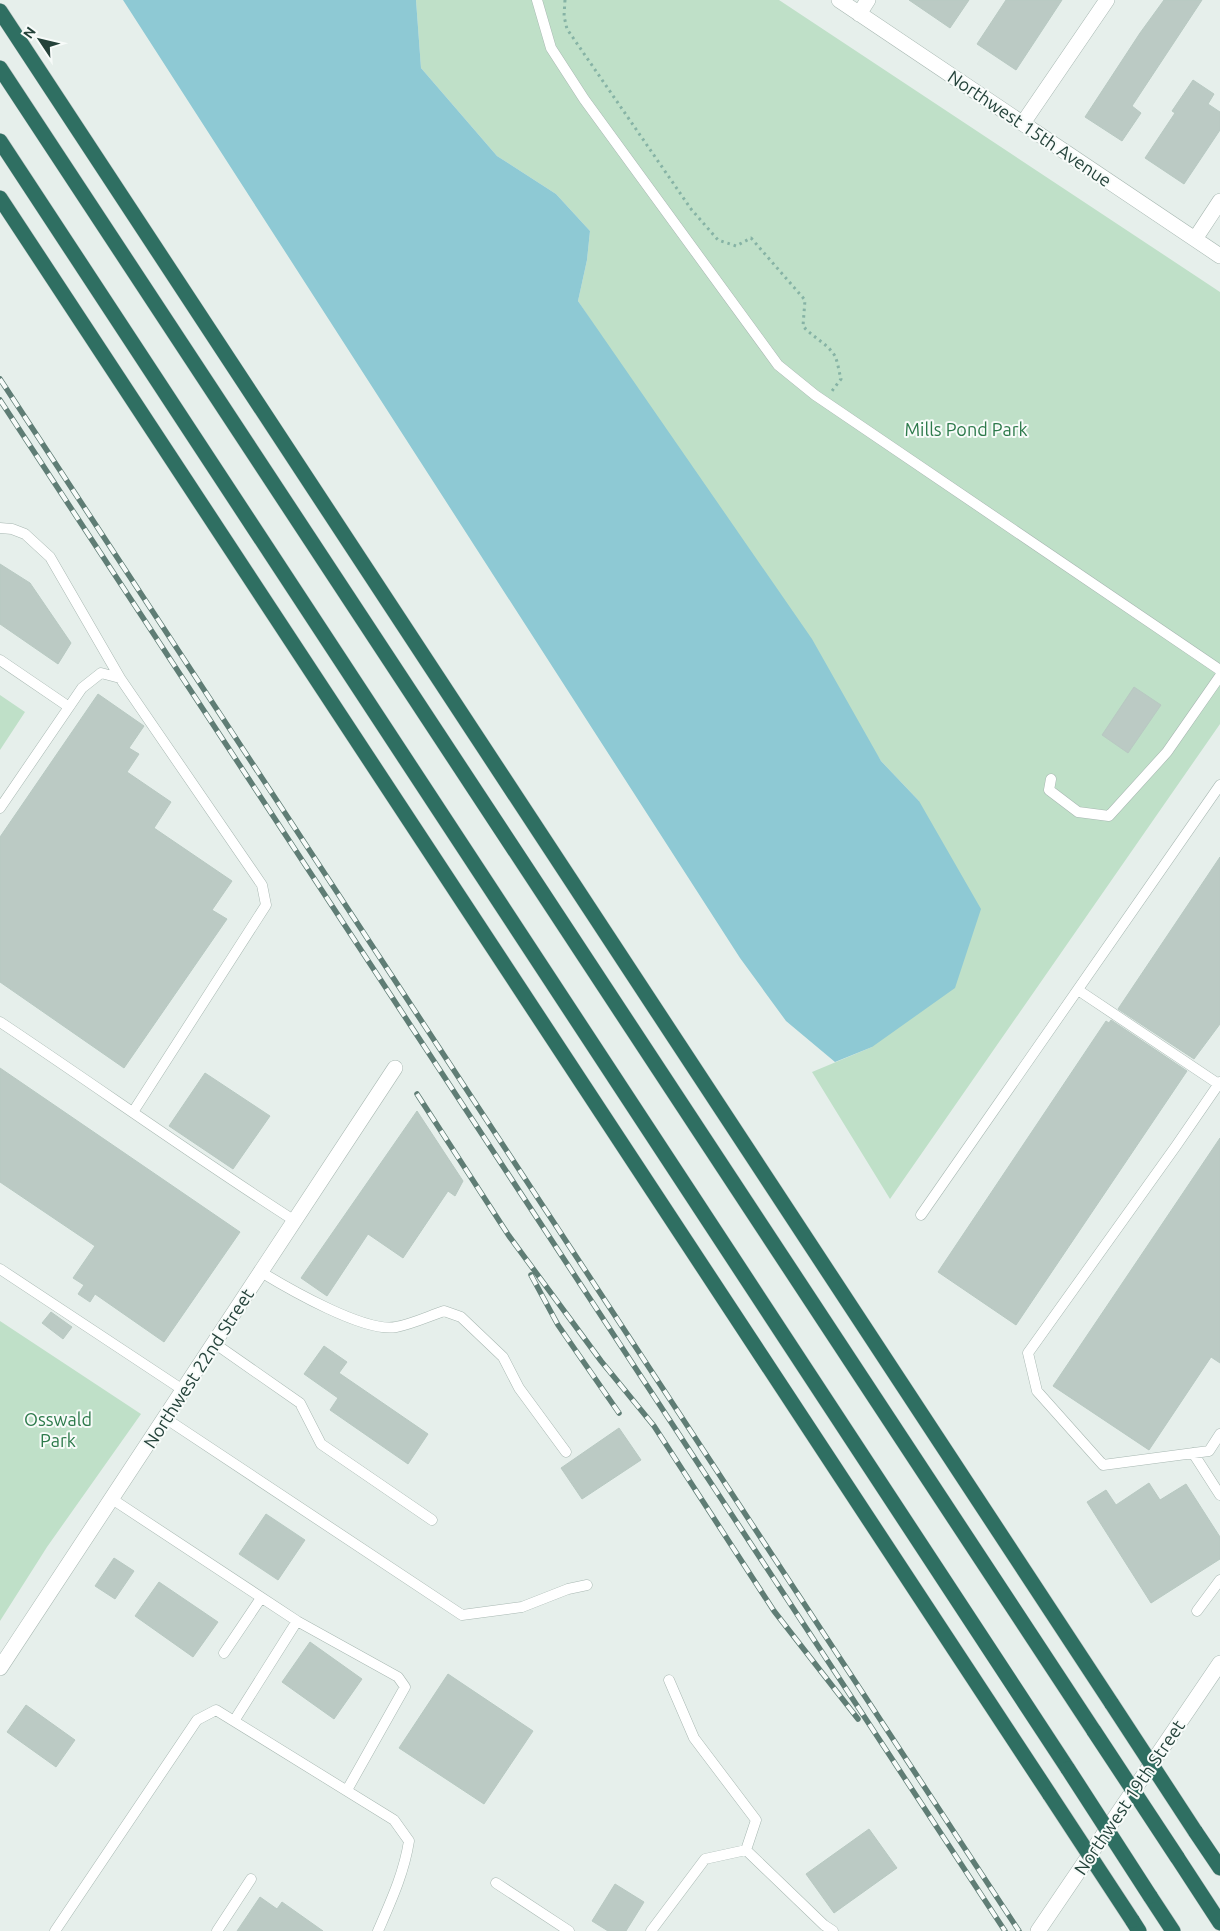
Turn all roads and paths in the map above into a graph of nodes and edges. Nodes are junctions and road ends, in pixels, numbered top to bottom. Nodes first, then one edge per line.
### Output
1 (538, 0) edge
2 (565, 0) edge
3 (839, 0) edge
4 (868, 0) edge
5 (1107, 0) edge
6 (0, 11) edge
7 (859, 14) junction
8 (0, 68) edge
9 (1023, 123) junction
10 (0, 141) edge
11 (0, 198) edge
12 (1220, 201) edge
13 (1195, 239) junction
14 (1220, 256) edge
15 (824, 402) junction
16 (0, 528) edge
17 (0, 660) edge
18 (1220, 670) edge
19 (1220, 676) edge
20 (120, 678) junction
21 (69, 706) junction
22 (1052, 779) dead end
23 (1220, 785) edge
24 (0, 808) edge
25 (1078, 990) junction
26 (0, 1022) edge
27 (396, 1068) dead end
28 (1220, 1083) edge
29 (134, 1112) junction
30 (921, 1215) dead end
31 (295, 1221) junction
32 (0, 1269) edge
33 (262, 1272) junction
34 (214, 1343) junction
35 (183, 1390) junction
36 (165, 1418) junction
37 (1220, 1434) edge
38 (566, 1452) dead end
39 (1193, 1453) junction
40 (1220, 1495) edge
41 (112, 1499) junction
42 (432, 1520) dead end
43 (1220, 1580) edge
44 (587, 1585) dead end
45 (261, 1598) junction
46 (1197, 1611) dead end
47 (297, 1621) junction
48 (224, 1653) dead end
49 (1220, 1663) edge
50 (0, 1668) edge
51 (670, 1680) dead end
52 (234, 1721) junction
53 (347, 1790) junction
54 (746, 1850) junction
55 (1220, 1868) edge
56 (251, 1880) dead end
57 (496, 1884) dead end
58 (1220, 1924) edge
59 (1135, 1926) edge
60 (55, 1931) edge
61 (217, 1931) edge
62 (378, 1931) edge
63 (568, 1931) edge
64 (651, 1931) edge
65 (833, 1931) edge
66 (1038, 1931) edge
67 (1174, 1931) edge

1 - 15 lane
2 - 15 path
3 - 7 street, Northwest 15th Avenue
4 - 7 street
5 - 9 street
6 - 55 highway, bridge
7 - 9 street, Northwest 15th Avenue
8 - 58 highway, bridge
9 - 13 street, Northwest 15th Avenue
10 - 67 highway, bridge
11 - 59 highway, bridge
12 - 13 street
13 - 14 street, Northwest 15th Avenue
15 - 18 lane
16 - 20 lane
17 - 21 lane
19 - 22 lane
20 - 21 lane
20 - 29 lane
21 - 24 lane
23 - 25 lane
25 - 28 lane
25 - 30 lane
26 - 29 lane
27 - 31 street, Northwest 22nd Street
28 - 39 lane
29 - 31 lane
31 - 33 street, Northwest 22nd Street
32 - 35 lane
33 - 34 street, Northwest 22nd Street
33 - 38 lane
34 - 35 street, Northwest 22nd Street
34 - 42 lane
35 - 36 street, Northwest 22nd Street
36 - 41 street, Northwest 22nd Street
36 - 44 lane
37 - 39 lane
39 - 40 lane
41 - 45 lane
41 - 50 street, Northwest 22nd Street
43 - 46 lane
45 - 47 lane
45 - 48 lane
47 - 52 lane
47 - 53 lane
49 - 66 street, Northwest 19th Street
51 - 54 lane
52 - 53 lane
52 - 60 lane
53 - 62 lane
54 - 64 lane
54 - 65 lane
56 - 61 lane
57 - 63 lane

